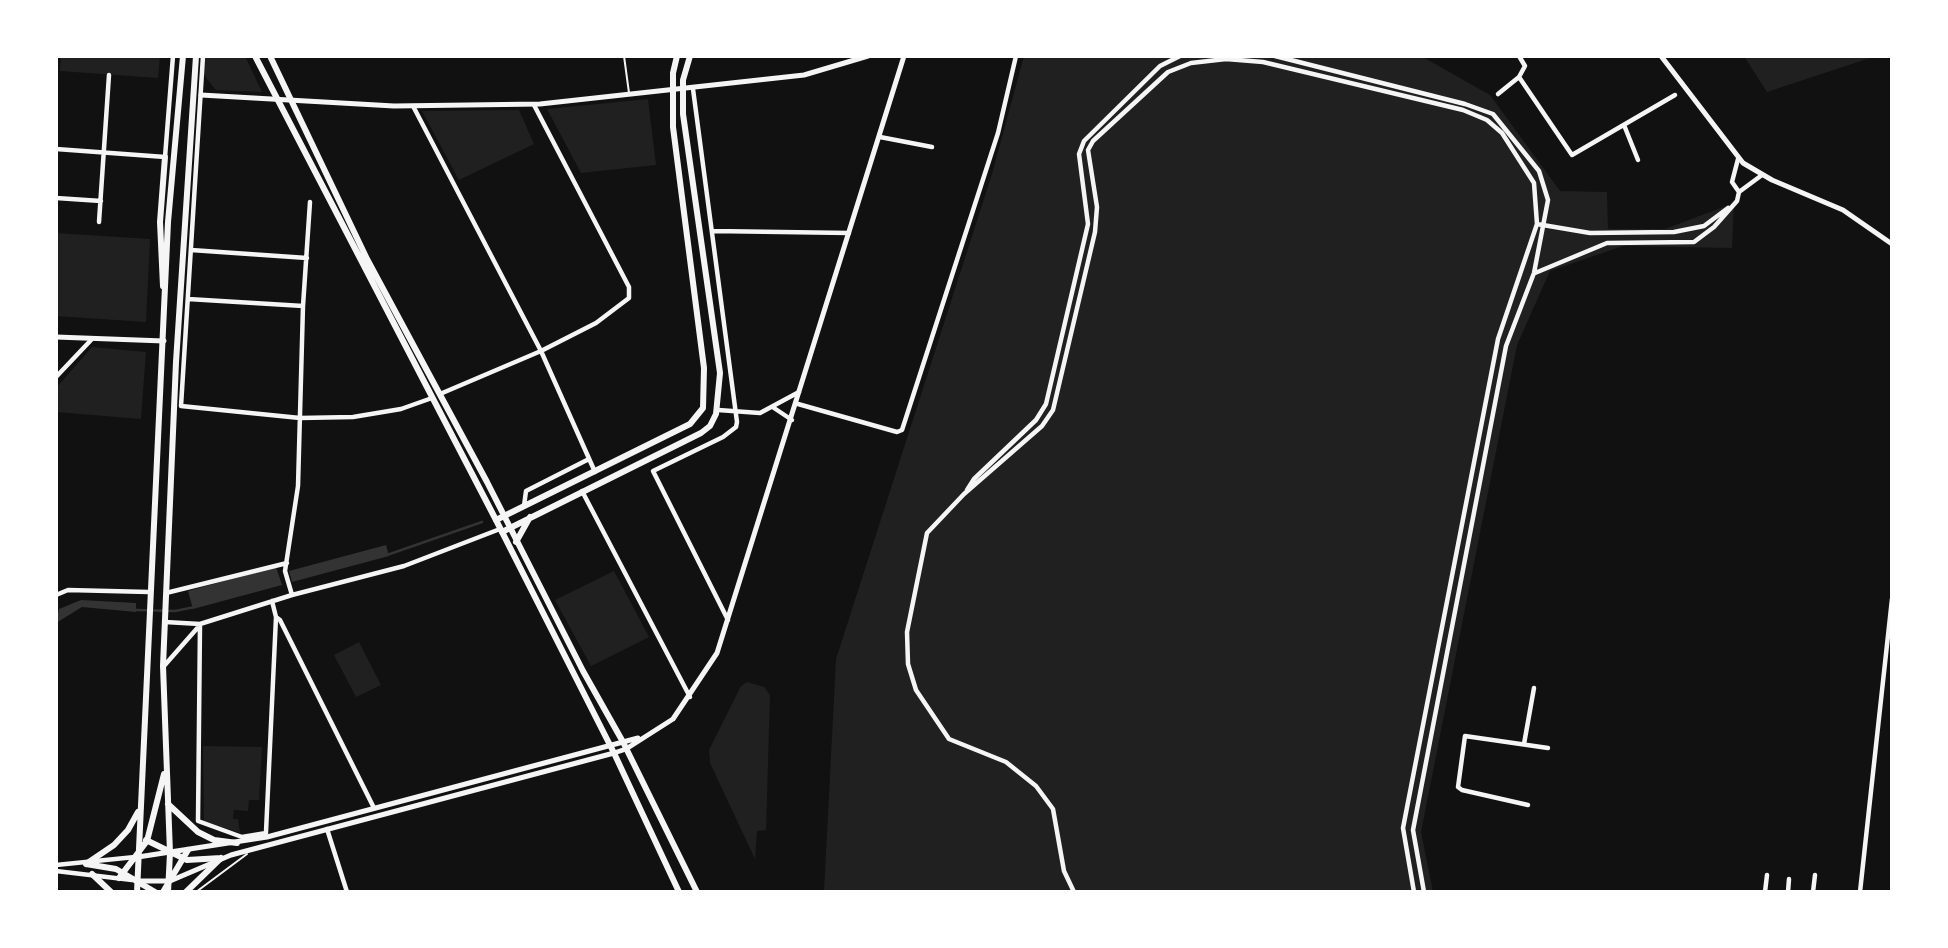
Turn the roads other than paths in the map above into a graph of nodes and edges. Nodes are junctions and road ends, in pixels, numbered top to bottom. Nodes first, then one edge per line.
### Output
1 (173, 56) edge
2 (183, 56) edge
3 (196, 56) edge
4 (203, 56) edge
5 (255, 56) edge
6 (270, 56) edge
7 (624, 56) edge
8 (677, 56) edge
9 (690, 56) edge
10 (868, 56) edge
11 (904, 56) edge
12 (1016, 56) edge
13 (1180, 56) edge
14 (1275, 56) edge
15 (1519, 56) edge
16 (1661, 56) edge
17 (109, 75) dead end
18 (1519, 77) junction
19 (693, 89) junction
20 (1498, 94) dead end
21 (201, 95) junction
22 (1675, 95) dead end
23 (630, 96) junction
24 (534, 105) junction
25 (412, 106) junction
26 (1624, 125) junction
27 (880, 137) junction
28 (932, 147) dead end
29 (56, 149) edge
30 (104, 152) junction
31 (165, 157) junction
32 (1738, 159) junction
33 (1638, 160) dead end
34 (1762, 175) junction
35 (1739, 191) junction
36 (56, 198) edge
37 (101, 201) junction
38 (1737, 201) junction
39 (310, 202) dead end
40 (100, 222) dead end
41 (1537, 224) junction
42 (1545, 226) junction
43 (713, 231) junction
44 (851, 233) junction
45 (1892, 244) edge
46 (191, 250) junction
47 (307, 258) junction
48 (1534, 273) junction
49 (188, 299) junction
50 (166, 302) junction
51 (303, 306) junction
52 (56, 337) edge
53 (92, 339) junction
54 (164, 341) junction
55 (541, 351) junction
56 (56, 377) edge
57 (802, 390) junction
58 (440, 394) junction
59 (432, 398) junction
60 (798, 404) junction
61 (178, 406) junction
62 (774, 408) junction
63 (718, 410) junction
64 (737, 412) junction
65 (300, 418) junction
66 (792, 420) junction
67 (589, 459) junction
68 (596, 473) junction
69 (582, 490) junction
70 (964, 494) junction
71 (524, 506) junction
72 (531, 515) junction
73 (505, 516) junction
74 (496, 520) junction
75 (509, 528) junction
76 (501, 530) junction
77 (516, 542) junction
78 (286, 563) junction
79 (149, 592) junction
80 (166, 593) junction
81 (56, 595) edge
82 (292, 595) junction
83 (1892, 599) edge
84 (272, 601) junction
85 (276, 617) junction
86 (729, 620) junction
87 (165, 622) junction
88 (200, 624) junction
89 (163, 666) junction
90 (1534, 688) dead end
91 (690, 698) junction
92 (641, 738) junction
93 (623, 741) junction
94 (1524, 744) junction
95 (610, 745) junction
96 (1548, 748) dead end
97 (626, 749) junction
98 (614, 753) junction
99 (165, 769) junction
100 (168, 804) junction
101 (1528, 805) dead end
102 (374, 807) junction
103 (139, 809) junction
104 (198, 821) junction
105 (327, 829) junction
106 (198, 832) junction
107 (138, 835) junction
108 (267, 835) junction
109 (147, 841) junction
110 (237, 843) junction
111 (188, 850) junction
112 (249, 850) junction
113 (170, 853) junction
114 (138, 857) junction
115 (221, 858) junction
116 (182, 859) junction
117 (86, 864) junction
118 (56, 865) edge
119 (56, 871) edge
120 (92, 874) junction
121 (1767, 875) dead end
122 (1815, 875) dead end
123 (122, 876) junction
124 (1789, 879) dead end
125 (137, 881) junction
126 (170, 881) junction
127 (676, 891) edge
128 (111, 892) edge
129 (137, 892) edge
130 (155, 892) edge
131 (163, 892) edge
132 (168, 892) edge
133 (186, 892) edge
134 (196, 892) edge
135 (347, 892) edge
136 (697, 892) edge
137 (1074, 892) edge
138 (1414, 892) edge
139 (1424, 892) edge
140 (1765, 892) edge
141 (1788, 892) edge
142 (1813, 892) edge
143 (1860, 892) edge

1 - 31 street
2 - 50 main road
3 - 61 main road
4 - 21 street
5 - 59 main road
6 - 58 main road
7 - 23 lane
8 - 68 main road
9 - 63 main road
10 - 19 street
11 - 27 street
12 - 60 street
13 - 70 street
14 - 42 street
15 - 18 street
16 - 32 street
17 - 30 street
18 - 20 street
18 - 26 street
19 - 23 street
19 - 43 street
21 - 25 street
21 - 46 street
22 - 26 street
23 - 24 street
24 - 25 street
24 - 55 street
25 - 55 street
26 - 33 street
27 - 28 street
27 - 44 street
29 - 30 street
30 - 31 street
30 - 37 street
31 - 50 main road
32 - 34 street
32 - 35 street
34 - 35 street
34 - 45 street
35 - 38 street
36 - 37 street
37 - 40 street
38 - 42 street
38 - 48 street
39 - 47 street
41 - 42 street
41 - 70 street
41 - 138 street
42 - 48 street
43 - 44 street
43 - 64 street
44 - 57 street
46 - 47 street
46 - 49 street
47 - 51 street
48 - 139 street
49 - 51 street
49 - 61 street
50 - 54 main road
51 - 65 street
52 - 53 street
53 - 54 street
53 - 56 street
54 - 79 main road
55 - 58 street
55 - 67 street
57 - 60 street
57 - 62 street
58 - 73 main road
59 - 65 street
59 - 74 main road
60 - 66 street
61 - 65 street
61 - 80 main road
62 - 64 street
62 - 66 street
63 - 64 street
63 - 69 main road
64 - 86 street
65 - 78 street
66 - 86 street
67 - 68 street
67 - 71 street
68 - 71 main road
69 - 72 main road
69 - 91 street
70 - 137 street
71 - 73 main road
72 - 75 main road
72 - 77 main road
73 - 74 main road
73 - 75 main road
74 - 76 main road
75 - 76 main road
75 - 77 main road
76 - 82 street
76 - 95 main road
77 - 93 main road
78 - 80 street
78 - 82 street
79 - 81 street
79 - 103 main road
80 - 87 main road
82 - 84 street
83 - 143 street
84 - 85 street
84 - 88 street
85 - 102 street
85 - 108 street
86 - 91 street
87 - 88 street
87 - 89 main road
88 - 89 street
88 - 104 street
89 - 99 main road
90 - 94 street
91 - 92 street
92 - 93 street
92 - 97 street
93 - 95 street
93 - 97 main road
94 - 96 street
94 - 101 street
95 - 98 main road
95 - 102 street
97 - 98 street
97 - 136 main road
98 - 105 street
98 - 127 main road
99 - 100 main road
99 - 109 main road
100 - 106 main road
100 - 113 main road
102 - 108 street
103 - 107 main road
103 - 117 main road
104 - 106 street
104 - 108 street
105 - 112 street
105 - 135 street
106 - 110 main road
107 - 109 main road
107 - 114 main road
108 - 110 street
109 - 113 main road
109 - 114 main road
110 - 111 street
111 - 113 street
111 - 116 main road
112 - 115 street
112 - 134 lane
113 - 114 street
113 - 116 main road
113 - 126 main road
114 - 117 street
114 - 123 main road
114 - 125 main road
115 - 116 main road
115 - 126 street
115 - 133 main road
116 - 126 main road
117 - 118 street
117 - 123 main road
119 - 120 street
120 - 123 street
120 - 128 main road
121 - 140 street
122 - 142 street
123 - 125 main road
124 - 141 street
125 - 126 street
125 - 129 main road
125 - 130 main road
126 - 131 main road
126 - 132 main road

